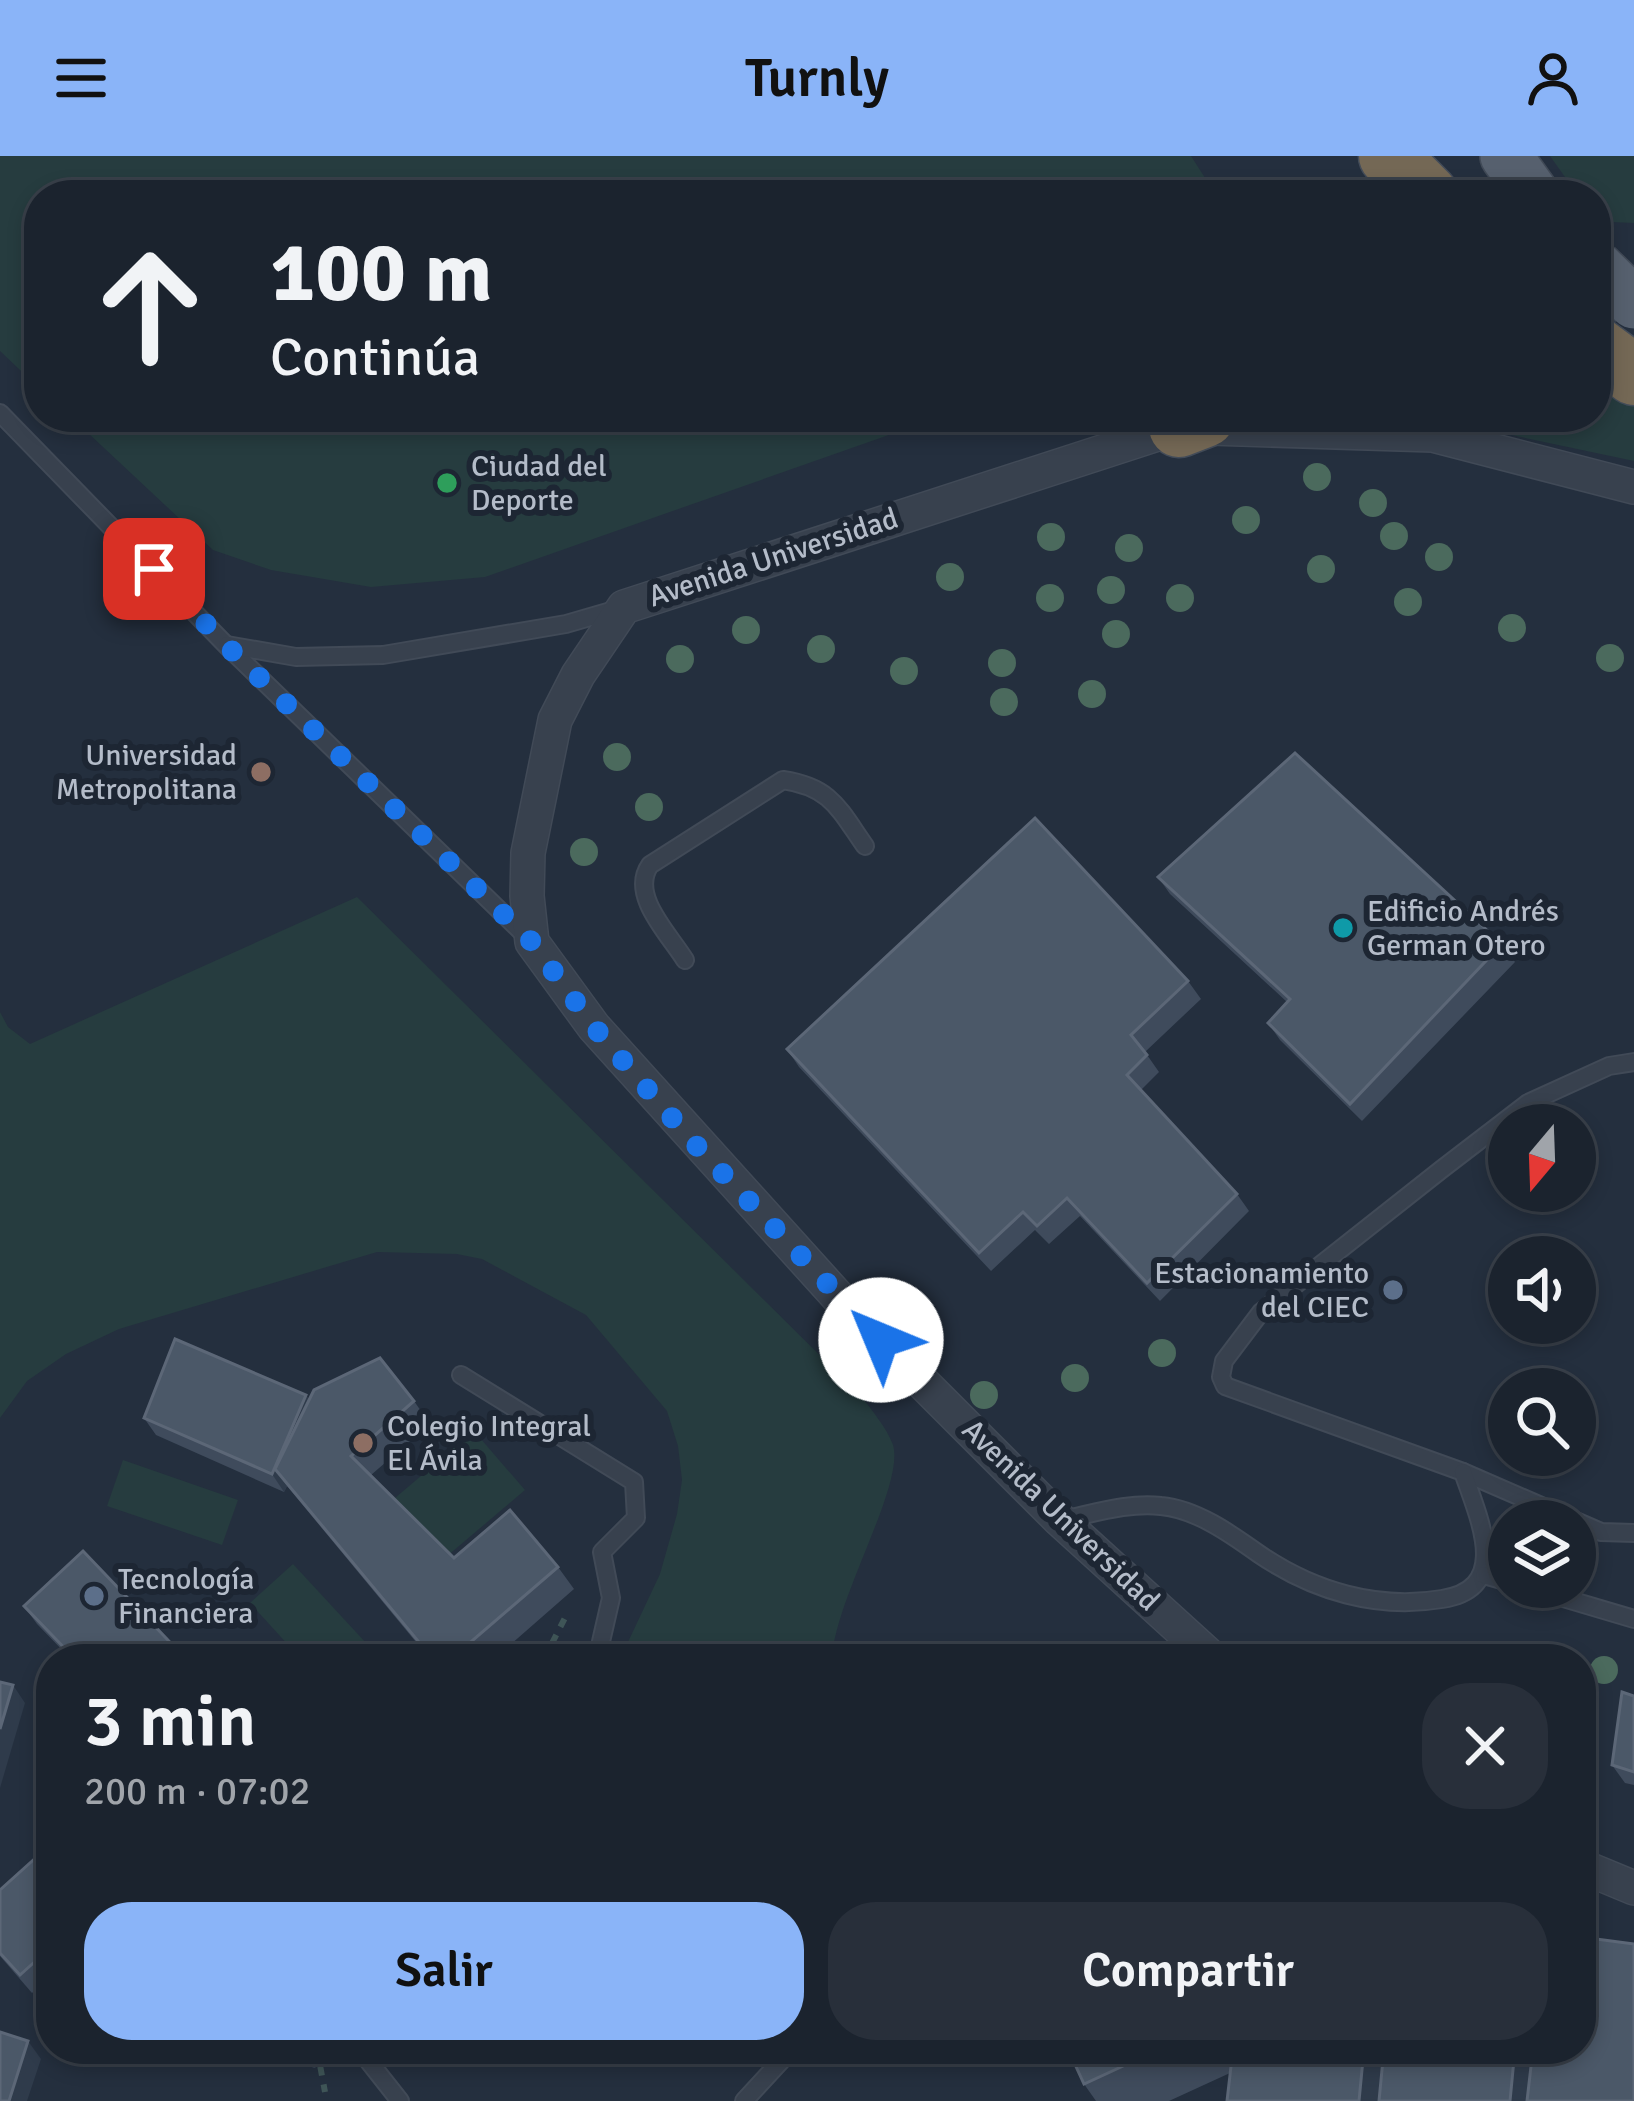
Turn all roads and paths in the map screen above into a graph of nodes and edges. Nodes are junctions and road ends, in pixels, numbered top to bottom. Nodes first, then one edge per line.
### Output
1 (1390, 156) edge
2 (1413, 180) edge
3 (1611, 281) edge
4 (1634, 303) edge
5 (0, 413) edge
6 (1161, 432) edge
7 (1364, 432) edge
8 (1634, 487) edge
9 (624, 607) junction
10 (226, 645) junction
11 (865, 846) dead end
12 (532, 942) junction
13 (686, 959) dead end
14 (1634, 1062) edge
15 (461, 1376) dead end
16 (1463, 1472) junction
17 (1060, 1520) junction
18 (1634, 1533) edge
19 (1484, 1574) junction
20 (1488, 1575) edge
21 (1596, 1608) edge
22 (568, 1612) dead end
23 (1634, 1619) edge
24 (552, 1644) edge
25 (600, 1644) edge
26 (1186, 1644) edge
27 (1596, 1872) edge
28 (1634, 1888) edge
29 (320, 2064) edge
30 (371, 2064) edge
31 (778, 2064) edge
32 (325, 2092) dead end
33 (400, 2101) edge
34 (744, 2101) edge

1 - 2 highway
3 - 4 main road, bridge
5 - 10 lane
6 - 9 street, Avenida Universidad
7 - 8 street, Avenida Universidad
9 - 10 lane
9 - 12 street, Avenida Universidad
10 - 12 lane
11 - 13 lane
12 - 17 street, Avenida Universidad
14 - 16 lane
15 - 25 lane
16 - 18 lane
16 - 19 lane
17 - 19 lane
17 - 26 street, Avenida Universidad
19 - 20 lane
21 - 23 lane
22 - 24 path
27 - 28 street
29 - 32 path
30 - 33 lane
31 - 34 lane

